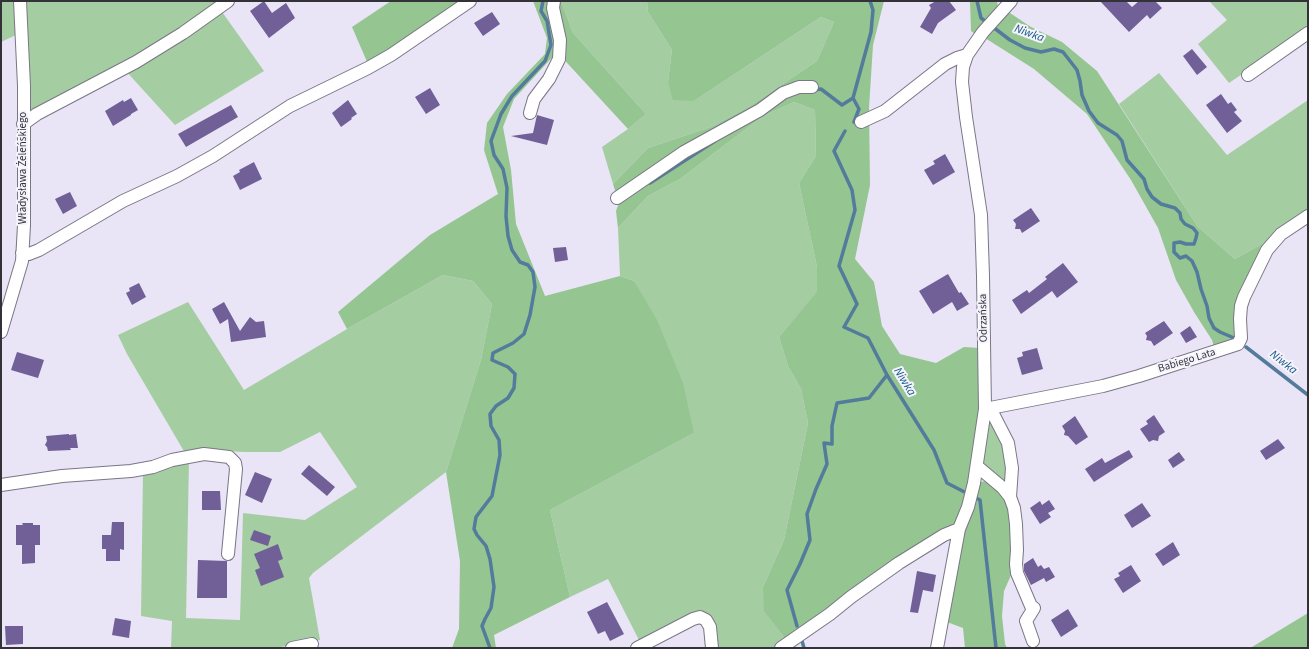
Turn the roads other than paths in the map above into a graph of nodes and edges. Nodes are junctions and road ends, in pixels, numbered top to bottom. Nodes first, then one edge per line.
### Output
1 (20, 1) edge
2 (228, 1) edge
3 (470, 1) edge
4 (554, 1) edge
5 (1010, 1) edge
6 (1308, 33) edge
7 (967, 55) junction
8 (1248, 75) dead end
9 (812, 87) dead end
10 (530, 113) dead end
11 (861, 122) dead end
12 (23, 124) junction
13 (617, 198) dead end
14 (1308, 216) edge
15 (22, 253) junction
16 (1, 332) edge
17 (988, 409) junction
18 (978, 467) junction
19 (1, 485) edge
20 (1010, 497) junction
21 (959, 529) junction
22 (228, 554) dead end
23 (1033, 641) dead end
24 (312, 644) dead end
25 (292, 648) edge
26 (637, 648) edge
27 (712, 648) edge
28 (781, 648) edge
29 (937, 648) edge

1 - 12 street, Władysława Żeleńskiego
2 - 12 street
3 - 15 street
4 - 10 street
5 - 7 street, Odrzańska
6 - 8 street
7 - 11 street
7 - 17 street, Odrzańska
9 - 13 street
12 - 15 street, Władysława Żeleńskiego
14 - 17 street, Babiego Lata
15 - 16 street, Władysława Żeleńskiego
17 - 18 street, Odrzańska
17 - 20 street
18 - 20 street
18 - 21 street, Odrzańska
19 - 22 street
20 - 23 street
21 - 28 street
21 - 29 street, Odrzańska
24 - 25 street
26 - 27 street

